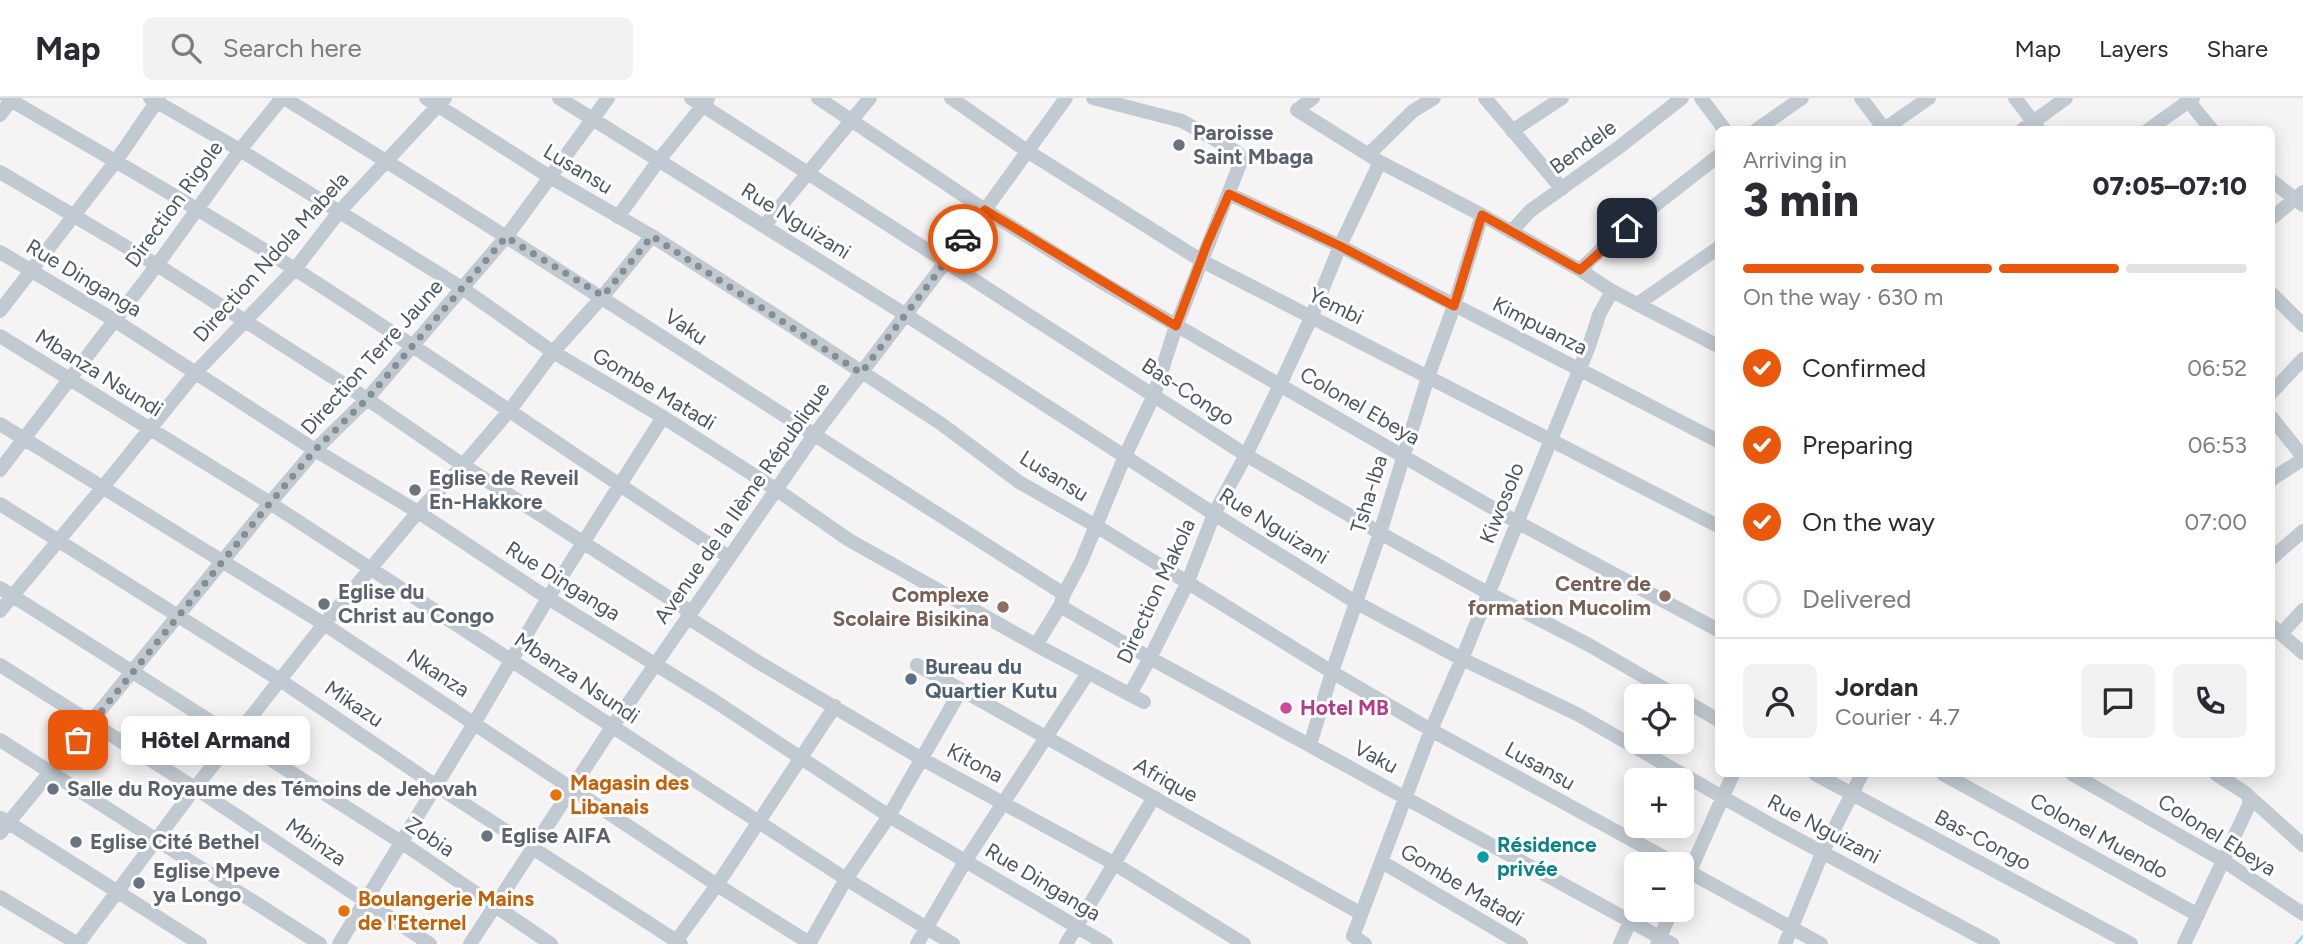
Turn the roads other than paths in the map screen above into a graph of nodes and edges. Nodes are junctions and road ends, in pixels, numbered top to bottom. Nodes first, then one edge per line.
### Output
1 (283, 98) edge
2 (559, 98) edge
3 (608, 98) edge
4 (818, 98) edge
5 (870, 98) edge
6 (951, 98) edge
7 (1066, 98) edge
8 (1093, 98) edge
9 (1313, 98) edge
10 (1434, 98) edge
11 (1485, 98) edge
12 (1562, 98) edge
13 (1682, 98) edge
14 (1701, 98) edge
15 (1802, 98) edge
16 (1861, 98) edge
17 (1929, 98) edge
18 (2015, 98) edge
19 (2066, 98) edge
20 (10, 99) edge
21 (155, 99) edge
22 (2189, 99) edge
23 (701, 100) edge
24 (436, 101) edge
25 (0, 115) edge
26 (592, 119) junction
27 (852, 120) junction
28 (1722, 126) edge
29 (1762, 126) edge
30 (1882, 126) edge
31 (1888, 126) edge
32 (2030, 126) edge
33 (2032, 126) edge
34 (2153, 126) edge
35 (2209, 126) edge
36 (1512, 131) junction
37 (240, 150) junction
38 (1027, 151) junction
39 (1375, 158) junction
40 (1715, 158) edge
41 (659, 160) junction
42 (116, 161) junction
43 (387, 161) junction
44 (0, 172) edge
45 (806, 174) junction
46 (550, 177) junction
47 (2275, 183) edge
48 (1562, 189) junction
49 (1229, 194) junction
50 (2301, 198) edge
51 (197, 208) junction
52 (985, 210) junction
53 (339, 212) junction
54 (1482, 215) junction
55 (2275, 216) edge
56 (618, 217) junction
57 (73, 218) junction
58 (764, 226) junction
59 (1511, 232) junction
60 (652, 236) junction
61 (506, 237) junction
62 (1340, 246) junction
63 (1715, 250) edge
64 (0, 252) edge
65 (945, 261) junction
66 (1202, 261) junction
67 (157, 265) junction
68 (295, 269) junction
69 (1580, 270) junction
70 (32, 271) junction
71 (462, 288) junction
72 (1612, 291) junction
73 (603, 296) junction
74 (2275, 297) edge
75 (1639, 303) junction
76 (1454, 306) junction
77 (0, 311) edge
78 (906, 315) junction
79 (1311, 318) junction
80 (114, 320) junction
81 (245, 321) junction
82 (2303, 325) edge
83 (1176, 326) junction
84 (0, 336) edge
85 (1715, 342) edge
86 (411, 346) junction
87 (553, 352) junction
88 (2303, 359) edge
89 (1579, 370) junction
90 (196, 372) junction
91 (861, 373) junction
92 (1428, 377) junction
93 (69, 379) junction
94 (1280, 385) junction
95 (2275, 389) edge
96 (1154, 395) junction
97 (367, 399) junction
98 (510, 410) junction
99 (663, 418) junction
100 (2275, 422) edge
101 (0, 424) edge
102 (148, 428) junction
103 (814, 435) junction
104 (24, 439) junction
105 (1715, 439) edge
106 (1550, 440) junction
107 (315, 450) junction
108 (1403, 454) junction
109 (1246, 455) junction
110 (1125, 456) junction
111 (2303, 458) edge
112 (463, 465) junction
113 (0, 470) edge
114 (2275, 477) edge
115 (621, 485) junction
116 (103, 487) junction
117 (777, 490) junction
118 (270, 503) junction
119 (0, 504) edge
120 (418, 512) junction
121 (1214, 514) junction
122 (1517, 522) junction
123 (1715, 524) edge
124 (1098, 527) junction
125 (2303, 531) edge
126 (1380, 533) junction
127 (57, 541) junction
128 (584, 542) junction
129 (2275, 555) edge
130 (729, 557) junction
131 (222, 561) junction
132 (371, 568) junction
133 (1187, 584) junction
134 (6, 592) edge
135 (1488, 593) junction
136 (548, 598) junction
137 (1062, 600) junction
138 (1357, 603) junction
139 (2303, 610) edge
140 (0, 611) edge
141 (689, 614) junction
142 (177, 616) junction
143 (324, 624) junction
144 (1715, 628) edge
145 (2276, 630) edge
146 (1036, 645) junction
147 (2303, 653) edge
148 (1150, 658) junction
149 (510, 659) junction
150 (1462, 659) junction
151 (655, 664) junction
152 (0, 665) edge
153 (917, 665) dead end
154 (1332, 672) junction
155 (132, 673) junction
156 (1088, 673) junction
157 (280, 680) junction
158 (1656, 684) edge
159 (961, 690) junction
160 (1130, 694) junction
161 (1144, 702) dead end
162 (835, 706) junction
163 (1694, 706) edge
164 (1715, 718) edge
165 (475, 722) junction
166 (91, 724) junction
167 (612, 727) junction
168 (1431, 730) junction
169 (235, 736) junction
170 (1047, 739) junction
171 (0, 740) edge
172 (1310, 746) junction
173 (799, 759) junction
174 (922, 759) junction
175 (51, 772) junction
176 (1732, 777) edge
177 (1821, 777) edge
178 (1861, 777) edge
179 (1948, 777) edge
180 (2076, 777) edge
181 (2228, 778) edge
182 (435, 785) junction
183 (195, 788) junction
184 (571, 788) junction
185 (1853, 794) junction
186 (1154, 797) junction
187 (1407, 798) junction
188 (1723, 798) junction
189 (2249, 798) junction
190 (1004, 802) junction
191 (889, 816) junction
192 (758, 821) junction
193 (3, 824) edge
194 (157, 838) junction
195 (401, 842) junction
196 (2303, 845) edge
197 (533, 848) junction
198 (1823, 851) junction
199 (1644, 852) edge
200 (1694, 854) edge
201 (966, 860) junction
202 (2224, 861) junction
203 (1382, 862) junction
204 (1115, 864) junction
205 (1694, 874) edge
206 (846, 879) junction
207 (717, 885) junction
208 (117, 892) junction
209 (0, 897) edge
210 (366, 901) junction
211 (495, 908) junction
212 (1624, 910) edge
213 (1360, 913) junction
214 (2303, 914) edge
215 (2198, 915) junction
216 (1630, 922) edge
217 (1641, 922) edge
218 (1668, 922) edge
219 (1077, 926) junction
220 (926, 928) junction
221 (1792, 929) junction
222 (1662, 942) edge
223 (677, 943) edge
224 (78, 944) edge
225 (200, 944) edge
226 (320, 944) edge
227 (339, 944) edge
228 (430, 944) edge
229 (470, 944) edge
230 (551, 944) edge
231 (810, 944) edge
232 (917, 944) edge
233 (953, 944) edge
234 (1066, 944) edge
235 (1106, 944) edge
236 (1244, 944) edge
237 (1365, 944) edge
238 (1521, 944) edge
239 (1620, 944) edge
240 (1785, 944) edge
241 (1821, 944) edge
242 (1993, 944) edge
243 (2131, 944) edge
244 (2185, 944) edge

1 - 37 street, Direction Rigole
1 - 43 street, Vaku
2 - 26 street, Rue Nguizani
3 - 26 street, Direction Terre Jaune
4 - 27 street
5 - 27 street
6 - 38 street, Yembi
7 - 38 street, Avenue de la IIème République
8 - 49 street
9 - 39 street
10 - 39 street, Direction Makola
11 - 36 street
12 - 36 street
13 - 48 street, Bendele
14 - 28 street
15 - 29 street
16 - 30 street
17 - 31 street
18 - 32 street
19 - 33 street
20 - 25 street
20 - 42 street
21 - 37 street, Gombe Matadi
21 - 42 street
22 - 34 street
22 - 35 street
23 - 41 street
23 - 45 street, Bas-Congo
24 - 43 street, Direction Ndola Mabela
24 - 46 street, Lusansu
26 - 41 street, Rue Nguizani
26 - 46 street, Direction Terre Jaune
27 - 45 street
27 - 52 street
36 - 48 street
37 - 51 street, Direction Rigole
37 - 53 street, Gombe Matadi
38 - 52 street, Avenue de la IIème République
38 - 66 street, Yembi
39 - 54 street
39 - 62 street, Direction Makola
40 - 69 street
41 - 56 street
41 - 58 street, Rue Nguizani
42 - 51 street
42 - 57 street
43 - 53 street, Direction Ndola Mabela
43 - 61 street, Vaku
44 - 57 street, Kitona
45 - 58 street
45 - 65 street, Bas-Congo
46 - 56 street, Lusansu
46 - 61 street, Direction Terre Jaune
47 - 50 street
48 - 59 street, Bendele
49 - 62 street, Kimpuanza
49 - 66 street
50 - 55 street
51 - 67 street, Direction Rigole
51 - 68 street
52 - 65 street, Avenue de la IIème République
52 - 83 street, Colonel Ebeya
53 - 68 street, Direction Ndola Mabela
53 - 71 street, Gombe Matadi
54 - 59 street
54 - 76 street, Tsha-Iba
56 - 60 street, Lusansu
57 - 67 street, Kitona
57 - 70 street
58 - 78 street, Rue Nguizani
59 - 69 street
60 - 73 street
60 - 91 street, Lusansu
61 - 71 street, Direction Terre Jaune
61 - 73 street, Vaku
62 - 76 street, Kimpuanza
62 - 79 street, Direction Makola
63 - 75 street
64 - 70 street, Rue Dinganga
65 - 78 street, Avenue de la IIème République
65 - 96 street, Bas-Congo
66 - 79 street, Yembi
66 - 83 street
67 - 80 street, Direction Rigole
67 - 81 street, Kitona
68 - 81 street, Direction Ndola Mabela
68 - 86 street
69 - 72 street
70 - 77 street
70 - 80 street, Rue Dinganga
71 - 86 street, Direction Terre Jaune
71 - 87 street, Gombe Matadi
72 - 75 street
72 - 89 street, Kiwosolo
73 - 87 street
73 - 103 street, Vaku
74 - 82 street
75 - 85 street
76 - 89 street, Kimpuanza
76 - 92 street, Tsha-Iba
78 - 91 street, Avenue de la IIème République
78 - 110 street, Rue Nguizani
79 - 92 street, Yembi
79 - 94 street, Direction Makola
80 - 90 street, Rue Dinganga
80 - 93 street, Direction Rigole
81 - 90 street, Direction Ndola Mabela
81 - 97 street, Kitona
83 - 94 street, Colonel Ebeya
83 - 96 street
84 - 93 street, Mbanza Nsundi
86 - 97 street, Direction Terre Jaune
86 - 98 street
87 - 98 street
87 - 99 street, Gombe Matadi
88 - 95 street
89 - 105 street, Kimpuanza
89 - 106 street, Kiwosolo
90 - 102 street, Direction Ndola Mabela
90 - 107 street, Rue Dinganga
91 - 103 street, Avenue de la IIème République
91 - 124 street, Lusansu
92 - 106 street, Yembi
92 - 108 street, Tsha-Iba
93 - 102 street, Mbanza Nsundi
93 - 104 street, Direction Rigole
94 - 108 street, Colonel Ebeya
94 - 109 street, Direction Makola
96 - 109 street, Bas-Congo
96 - 110 street
97 - 107 street, Direction Terre Jaune
97 - 112 street, Kitona
98 - 112 street
98 - 115 street
99 - 115 street
99 - 117 street, Gombe Matadi
100 - 111 street
101 - 104 street, Nkanza
102 - 116 street, Direction Ndola Mabela
102 - 118 street, Mbanza Nsundi
103 - 117 street, Avenue de la IIème République
103 - 137 street, Vaku
104 - 113 street, Direction Rigole
104 - 116 street, Nkanza
106 - 122 street, Kiwosolo
106 - 123 street, Yembi
107 - 118 street, Direction Terre Jaune
107 - 120 street, Rue Dinganga
108 - 122 street, Colonel Ebeya
108 - 126 street, Tsha-Iba
109 - 121 street, Direction Makola
109 - 126 street, Bas-Congo
110 - 121 street, Rue Nguizani
110 - 124 street
111 - 114 street
112 - 120 street
112 - 128 street, Kitona
115 - 128 street
115 - 130 street
116 - 127 street, Direction Ndola Mabela
116 - 131 street, Nkanza
117 - 130 street, Avenue de la IIème République
117 - 146 street, Gombe Matadi
118 - 131 street, Direction Terre Jaune
118 - 132 street, Mbanza Nsundi
119 - 127 street, Mikazu
120 - 132 street
120 - 136 street, Rue Dinganga
121 - 133 street, Direction Makola
121 - 138 street, Rue Nguizani
122 - 135 street, Kiwosolo
122 - 144 street, Colonel Ebeya
124 - 133 street, Lusansu
124 - 137 street
125 - 129 street
126 - 135 street, Bas-Congo
126 - 138 street, Tsha-Iba
127 - 134 street, Direction Ndola Mabela
127 - 142 street, Mikazu
128 - 136 street
128 - 141 street, Kitona
130 - 141 street, Avenue de la IIème République
131 - 142 street, Direction Terre Jaune
131 - 143 street, Nkanza
132 - 143 street
132 - 149 street, Mbanza Nsundi
133 - 148 street, Direction Makola
133 - 154 street, Lusansu
134 - 140 street, Direction Ndola Mabela
134 - 155 street, Zobia
135 - 150 street, Kiwosolo
135 - 158 street, Bas-Congo
136 - 149 street
136 - 151 street, Rue Dinganga
137 - 146 street
137 - 148 street, Vaku
138 - 150 street, Rue Nguizani
138 - 154 street, Tsha-Iba
139 - 145 street
141 - 151 street, Avenue de la IIème République
141 - 162 street, Kitona
142 - 155 street, Direction Terre Jaune
142 - 157 street, Mikazu
143 - 157 street
143 - 165 street, Nkanza
145 - 147 street
146 - 156 street, Gombe Matadi
148 - 160 street, Direction Makola
148 - 172 street, Vaku
149 - 165 street
149 - 167 street, Mbanza Nsundi
150 - 168 street, Kiwosolo
150 - 188 street, Rue Nguizani
151 - 167 street, Avenue de la IIème République
151 - 173 street, Rue Dinganga
152 - 166 street, Mbinza
153 - 159 street, Afrique
154 - 168 street, Lusansu
154 - 172 street, Tsha-Iba
155 - 166 street, Direction Terre Jaune
155 - 169 street, Zobia
156 - 160 street, Gombe Matadi
156 - 170 street
157 - 169 street
157 - 182 street, Mikazu
159 - 170 street, Afrique
159 - 174 street
160 - 161 street, Gombe Matadi
162 - 173 street
162 - 174 street, Kitona
163 - 164 street, Bas-Congo
165 - 182 street
165 - 184 street, Nkanza
166 - 175 street, Direction Terre Jaune
166 - 183 street, Mbinza
167 - 184 street, Avenue de la IIème République
167 - 192 street, Mbanza Nsundi
168 - 187 street, Kiwosolo
168 - 199 street, Lusansu
169 - 183 street
169 - 195 street, Zobia
170 - 186 street, Afrique
170 - 190 street
171 - 175 street
172 - 187 street, Vaku
173 - 191 street, Rue Dinganga
173 - 192 street
174 - 190 street, Kitona
174 - 191 street
175 - 193 street, Direction Terre Jaune
175 - 194 street
176 - 188 street
177 - 185 street, Bas-Congo
178 - 185 street
179 - 215 street, Colonel Muendo
180 - 202 street, Colonel Ebeya
181 - 189 street
182 - 195 street
182 - 197 street, Mikazu
183 - 194 street
183 - 210 street, Mbinza
184 - 197 street, Avenue de la IIème République
184 - 207 street, Nkanza
185 - 198 street
185 - 243 street, Bas-Congo
186 - 204 street
186 - 213 street, Afrique
187 - 203 street, Kiwosolo
187 - 212 street, Vaku
188 - 198 street, Rue Nguizani
188 - 200 street
189 - 196 street
189 - 202 street
190 - 201 street
190 - 204 street, Kitona
191 - 201 street, Rue Dinganga
191 - 206 street
192 - 206 street, Mbanza Nsundi
192 - 207 street
193 - 208 street
194 - 208 street
194 - 226 street
195 - 210 street
195 - 211 street, Zobia
197 - 211 street, Avenue de la IIème République
197 - 223 street, Mikazu
198 - 221 street
198 - 242 street, Rue Nguizani
201 - 219 street, Rue Dinganga
201 - 220 street
202 - 214 street, Colonel Ebeya
202 - 215 street
203 - 213 street, Kiwosolo
203 - 238 street, Gombe Matadi
204 - 219 street
204 - 236 street, Kitona
205 - 221 street
206 - 220 street, Mbanza Nsundi
206 - 231 street
207 - 223 street
207 - 231 street, Nkanza
208 - 224 street
208 - 225 street
209 - 224 street
210 - 227 street
210 - 228 street, Mbinza
211 - 229 street, Avenue de la IIème République
211 - 230 street, Zobia
213 - 237 street
215 - 244 street
216 - 239 street
217 - 222 street, Vaku
218 - 222 street
219 - 234 street
219 - 235 street, Rue Dinganga
220 - 232 street
220 - 233 street, Mbanza Nsundi
221 - 240 street
221 - 241 street

